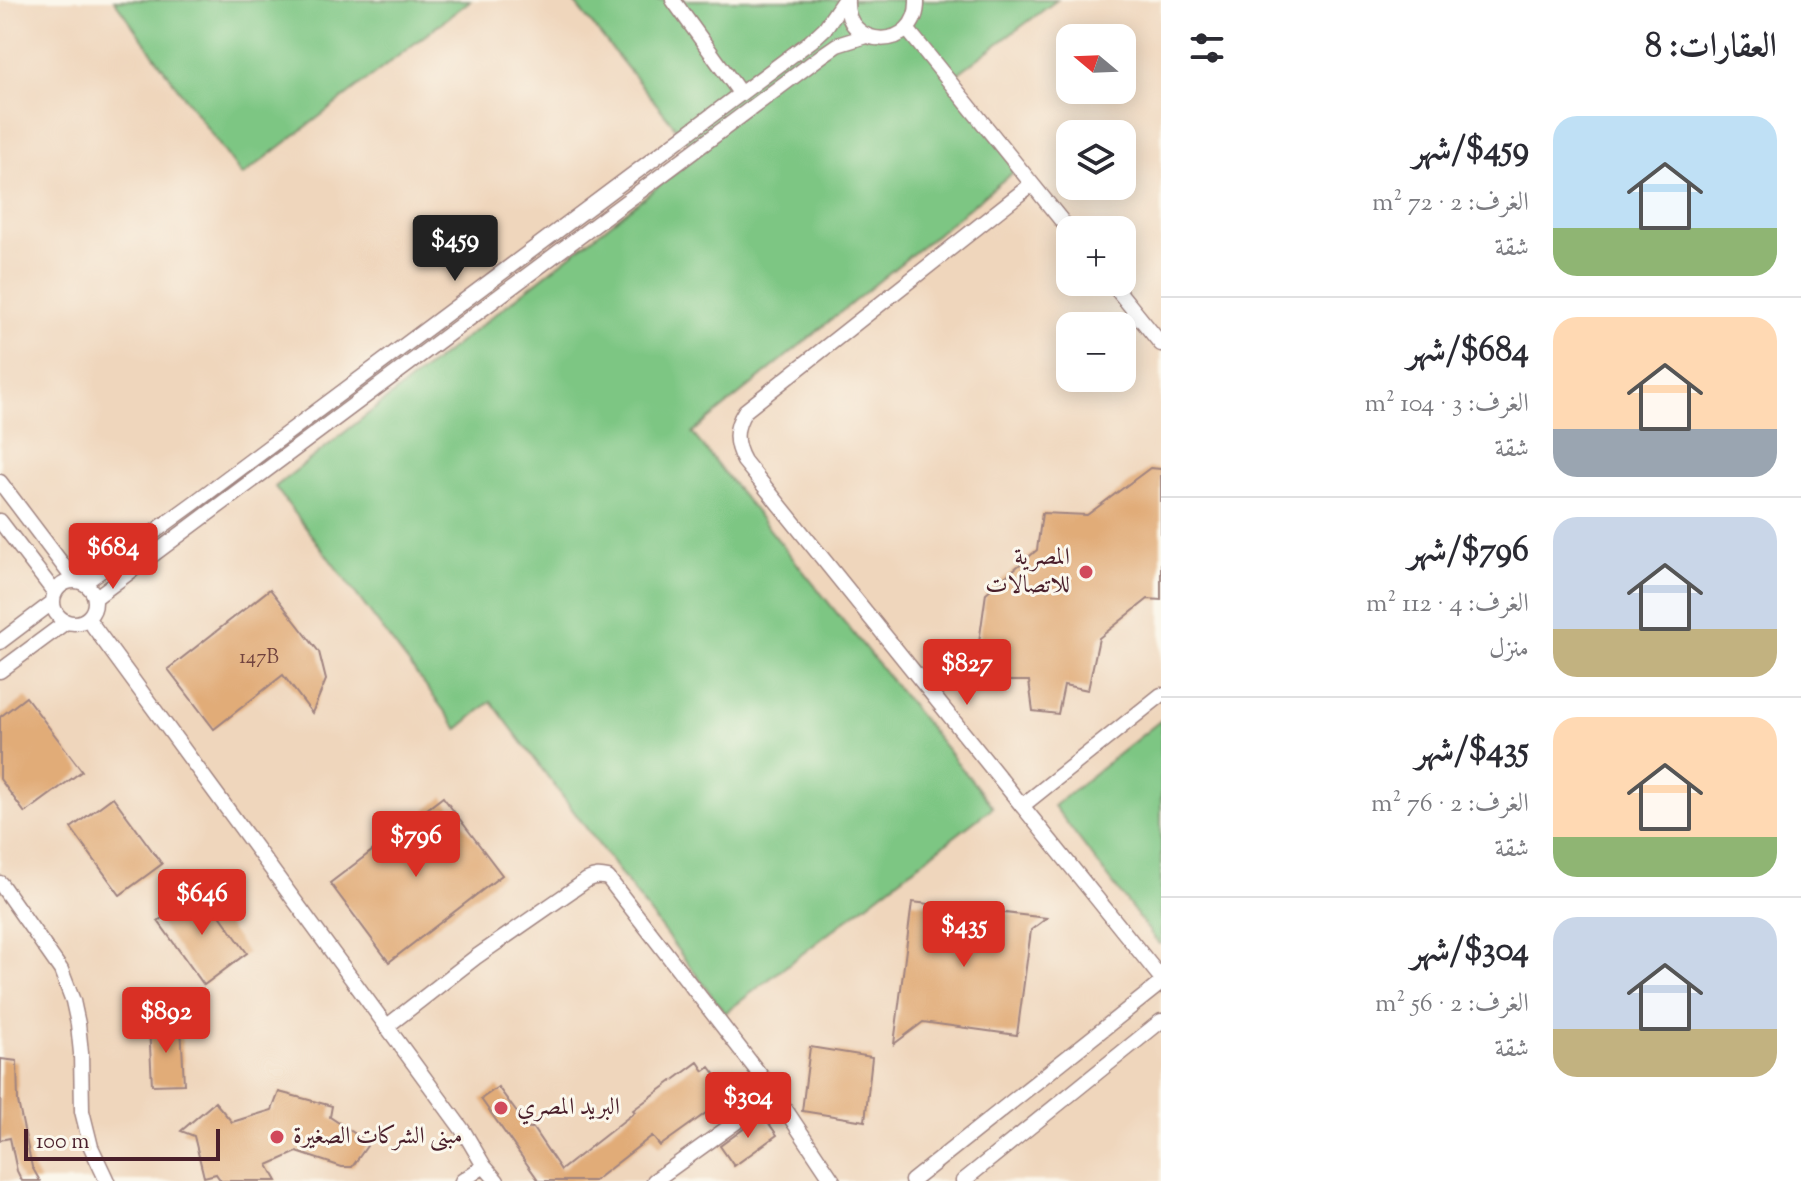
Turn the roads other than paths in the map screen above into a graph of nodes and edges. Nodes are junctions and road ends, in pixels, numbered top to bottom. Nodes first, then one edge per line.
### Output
1 (673, 0) edge
2 (846, 0) edge
3 (918, 1) edge
4 (907, 29) junction
5 (866, 36) junction
6 (740, 93) junction
7 (1032, 184) junction
8 (1058, 216) edge
9 (1122, 296) edge
10 (1161, 344) edge
11 (0, 482) edge
12 (0, 521) edge
13 (79, 582) junction
14 (54, 598) junction
15 (95, 598) junction
16 (88, 619) junction
17 (66, 622) junction
18 (0, 642) edge
19 (0, 671) edge
20 (1161, 695) edge
21 (1022, 806) junction
22 (0, 883) edge
23 (1161, 980) edge
24 (1161, 1021) edge
25 (386, 1027) junction
26 (775, 1094) junction
27 (484, 1166) junction
28 (107, 1181) edge
29 (462, 1181) edge
30 (497, 1181) edge
31 (654, 1181) edge
32 (833, 1181) edge
33 (912, 1181) edge
34 (963, 1181) edge

1 - 6 street
2 - 5 street
2 - 6 street
3 - 4 street
4 - 5 street
4 - 7 street
5 - 15 street
6 - 13 street
7 - 8 street
7 - 21 street
9 - 10 street
11 - 13 street
12 - 14 street
13 - 14 street
13 - 15 street
14 - 17 street
14 - 18 street
15 - 16 street
16 - 17 street
16 - 25 street
17 - 19 street
20 - 21 street
21 - 23 street
22 - 28 street
23 - 33 street
24 - 34 street
25 - 26 street
25 - 27 street
26 - 31 street
26 - 32 street
27 - 29 street
27 - 30 street

